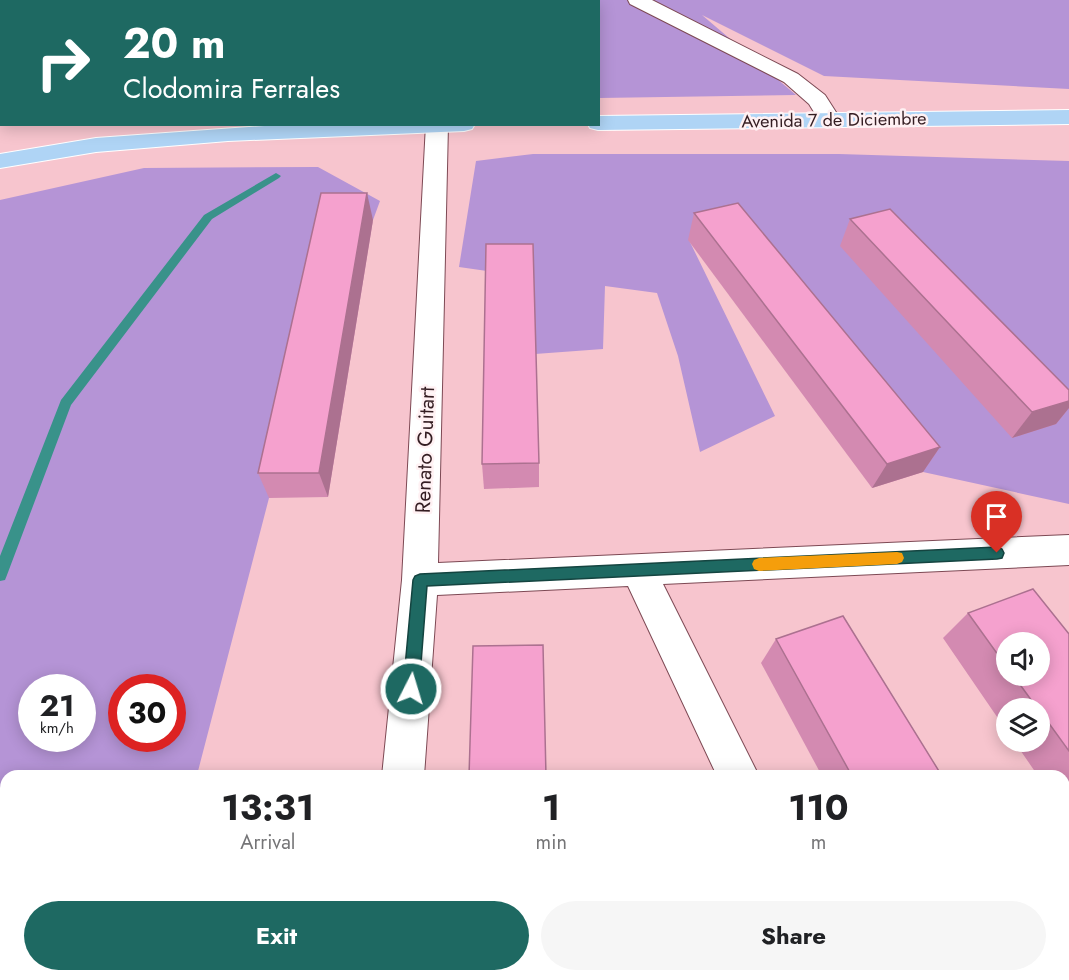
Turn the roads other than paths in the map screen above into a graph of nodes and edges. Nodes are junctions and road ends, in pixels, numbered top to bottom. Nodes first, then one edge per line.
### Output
1 (637, 0) edge
2 (1069, 117) edge
3 (830, 120) junction
4 (600, 123) edge
5 (385, 126) edge
6 (437, 126) edge
7 (229, 129) edge
8 (0, 161) edge
9 (1069, 550) edge
10 (638, 570) junction
11 (420, 580) junction
12 (404, 770) edge
13 (736, 770) edge

1 - 3 street
2 - 3 main road, Avenida 7 de Diciembre
3 - 4 main road, Avenida 7 de Diciembre
5 - 7 main road
6 - 11 street, Renato Guitart
7 - 8 main road
9 - 10 street
10 - 11 street
10 - 13 street
11 - 12 street, Renato Guitart

